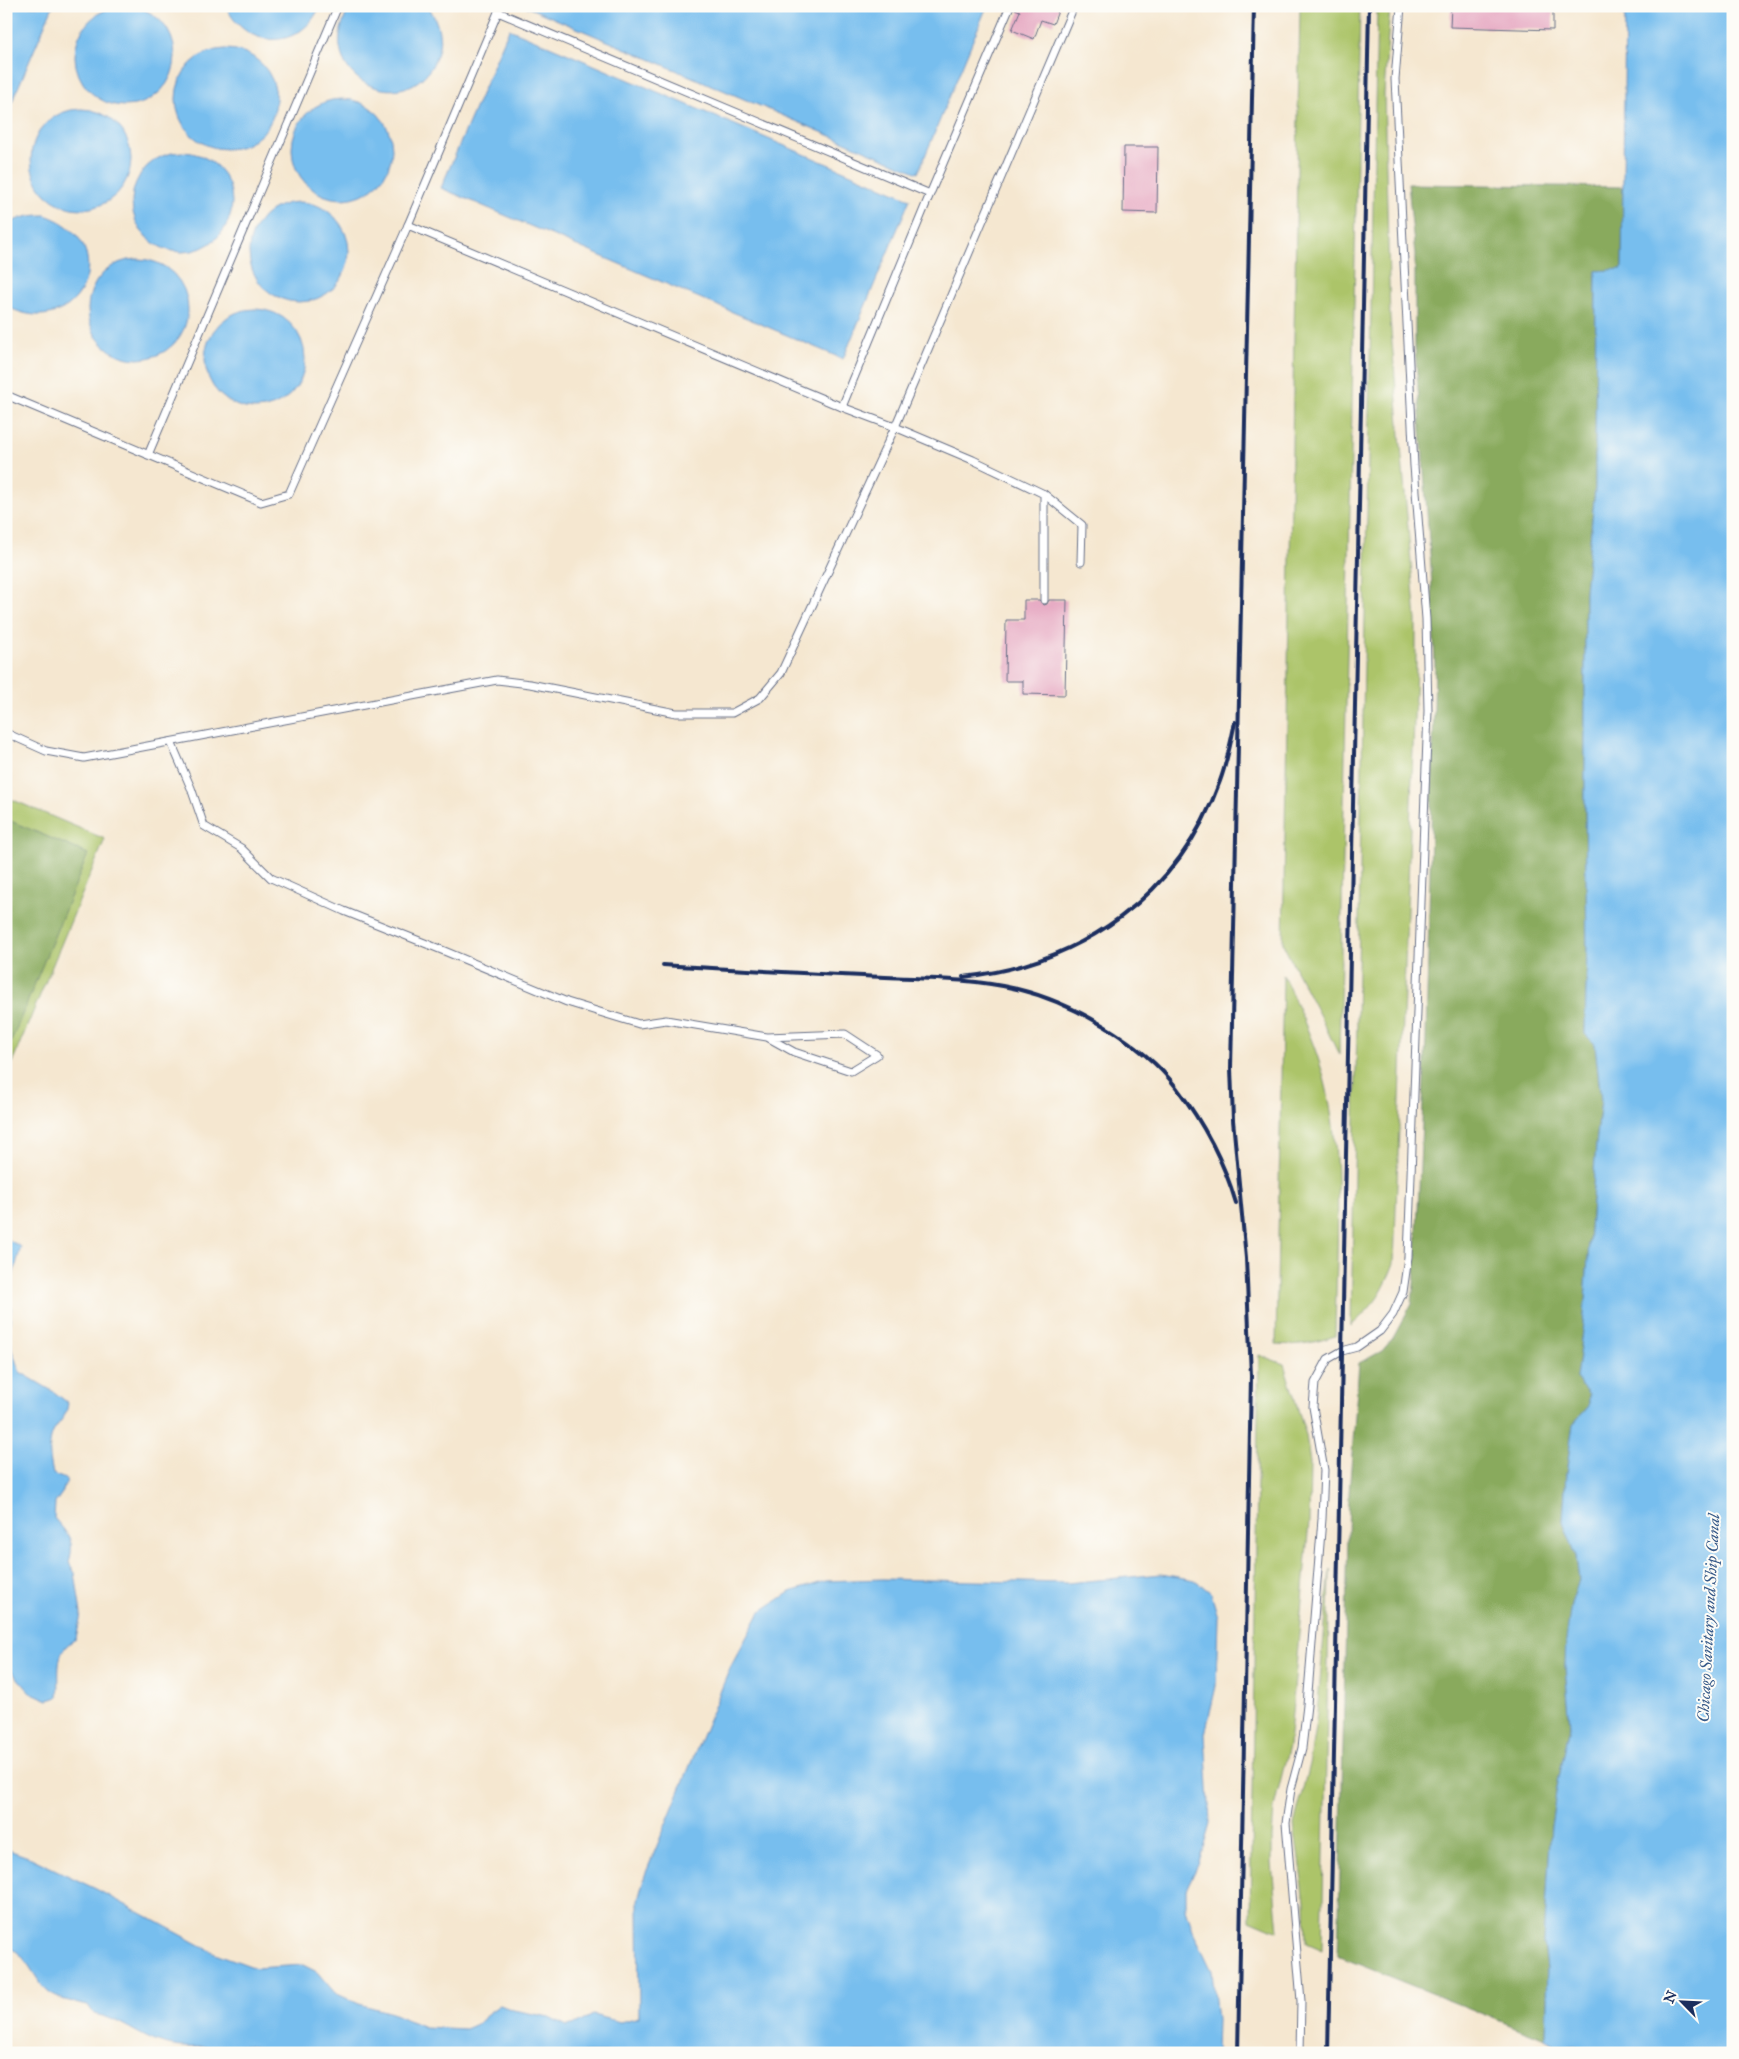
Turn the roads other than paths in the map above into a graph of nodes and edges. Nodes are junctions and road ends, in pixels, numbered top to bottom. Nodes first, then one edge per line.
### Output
1 (338, 6) edge
2 (1010, 6) edge
3 (1074, 6) edge
4 (1401, 6) edge
5 (499, 9) edge
6 (930, 194) junction
7 (408, 224) junction
8 (6, 395) edge
9 (842, 407) junction
10 (895, 428) junction
11 (148, 455) junction
12 (1044, 494) junction
13 (1081, 562) dead end
14 (1044, 600) dead end
15 (6, 733) edge
16 (171, 742) junction
17 (767, 1038) junction
18 (1300, 2053) edge

1 - 11 lane
2 - 6 lane
3 - 10 lane
4 - 18 lane
5 - 6 lane
5 - 7 lane
6 - 9 lane
7 - 9 lane
7 - 11 lane
8 - 11 lane
9 - 10 lane
10 - 12 lane
10 - 16 lane
12 - 13 lane
12 - 14 lane
15 - 16 lane
16 - 17 lane
17 - 17 lane

